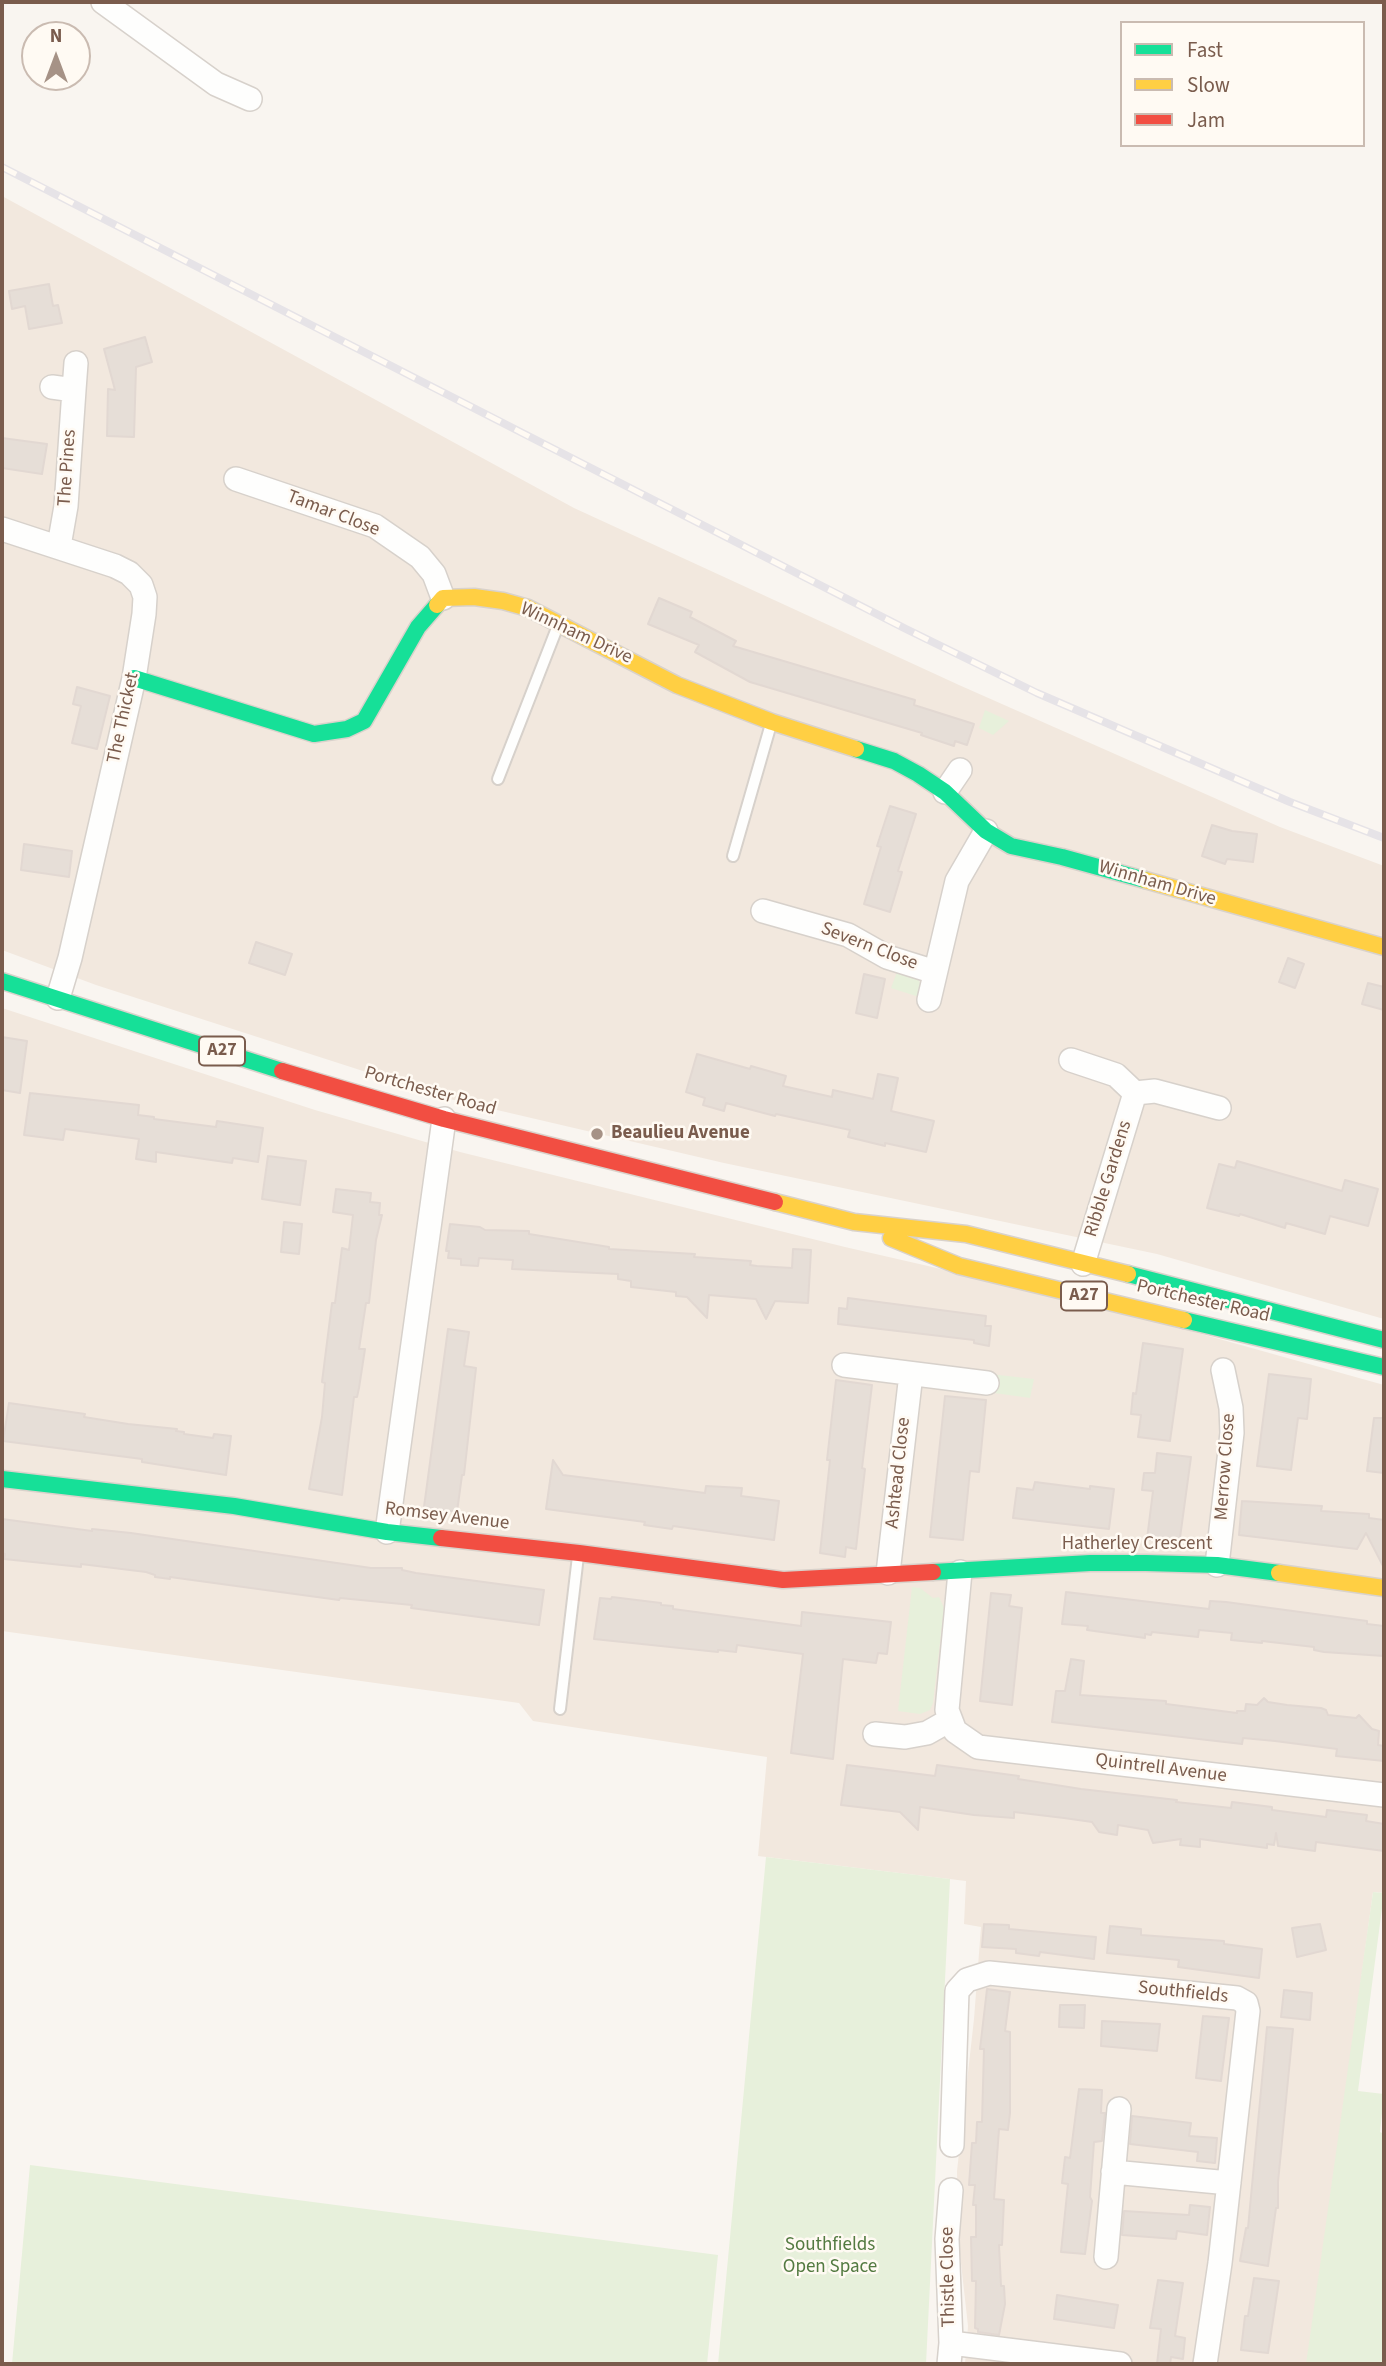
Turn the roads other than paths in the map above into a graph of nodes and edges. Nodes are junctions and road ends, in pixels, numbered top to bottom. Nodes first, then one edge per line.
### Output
1 (103, 2) edge
2 (250, 99) dead end
3 (76, 363) dead end
4 (236, 479) dead end
5 (2, 528) edge
6 (59, 546) junction
7 (443, 598) junction
8 (558, 625) junction
9 (134, 678) junction
10 (772, 722) junction
11 (960, 770) dead end
12 (498, 779) dead end
13 (945, 792) junction
14 (985, 831) junction
15 (733, 856) dead end
16 (763, 911) dead end
17 (1384, 947) edge
18 (935, 972) junction
19 (2, 981) edge
20 (58, 998) junction
21 (929, 1000) dead end
22 (1070, 1060) dead end
23 (1135, 1093) junction
24 (1219, 1108) dead end
25 (444, 1119) junction
26 (854, 1222) junction
27 (1083, 1264) junction
28 (1384, 1340) edge
29 (844, 1365) dead end
30 (1384, 1367) edge
31 (1223, 1370) dead end
32 (911, 1374) junction
33 (987, 1383) dead end
34 (2, 1479) edge
35 (387, 1532) junction
36 (579, 1553) junction
37 (1217, 1565) junction
38 (960, 1572) junction
39 (888, 1573) junction
40 (1384, 1588) edge
41 (560, 1709) dead end
42 (950, 1720) junction
43 (875, 1734) dead end
44 (1384, 1795) edge
45 (1119, 2109) dead end
46 (952, 2145) dead end
47 (1113, 2172) junction
48 (1229, 2183) junction
49 (951, 2190) dead end
50 (1106, 2257) dead end
51 (950, 2354) edge
52 (1120, 2364) edge
53 (1205, 2364) edge

1 - 2 street
3 - 6 street, The Pines
4 - 7 street, Tamar Close
5 - 6 street, The Thicket
6 - 9 street, The Thicket
7 - 8 street, Winnham Drive
7 - 9 street
8 - 10 street, Winnham Drive
8 - 12 lane
9 - 20 street, The Thicket
10 - 13 street, Winnham Drive
10 - 15 lane
11 - 13 street
13 - 14 street, Winnham Drive
14 - 17 street, Winnham Drive
14 - 18 street, Severn Close
16 - 18 street, Severn Close
18 - 21 street, Severn Close
19 - 20 street, Portchester Road / A27
20 - 25 street, Portchester Road / A27
22 - 23 street
23 - 24 street
23 - 27 street, Ribble Gardens
25 - 26 street, Portchester Road / A27
25 - 35 street
26 - 27 street, Portchester Road / A27
26 - 30 street, Portchester Road / A27
27 - 28 street, Portchester Road / A27
29 - 32 street
31 - 37 street, Merrow Close
32 - 33 street
32 - 39 street, Ashtead Close
34 - 35 street, Romsey Avenue
35 - 36 street, Romsey Avenue
36 - 39 street, Romsey Avenue
36 - 41 lane
37 - 38 street, Hatherley Crescent
37 - 40 street, Hatherley Crescent
38 - 39 street, Hatherley Crescent
38 - 42 street
42 - 43 street
42 - 44 street, Quintrell Avenue
45 - 47 street
46 - 48 street, Southfields
47 - 48 street
47 - 50 street
48 - 53 street, Southfields
49 - 51 street, Thistle Close
51 - 52 street

